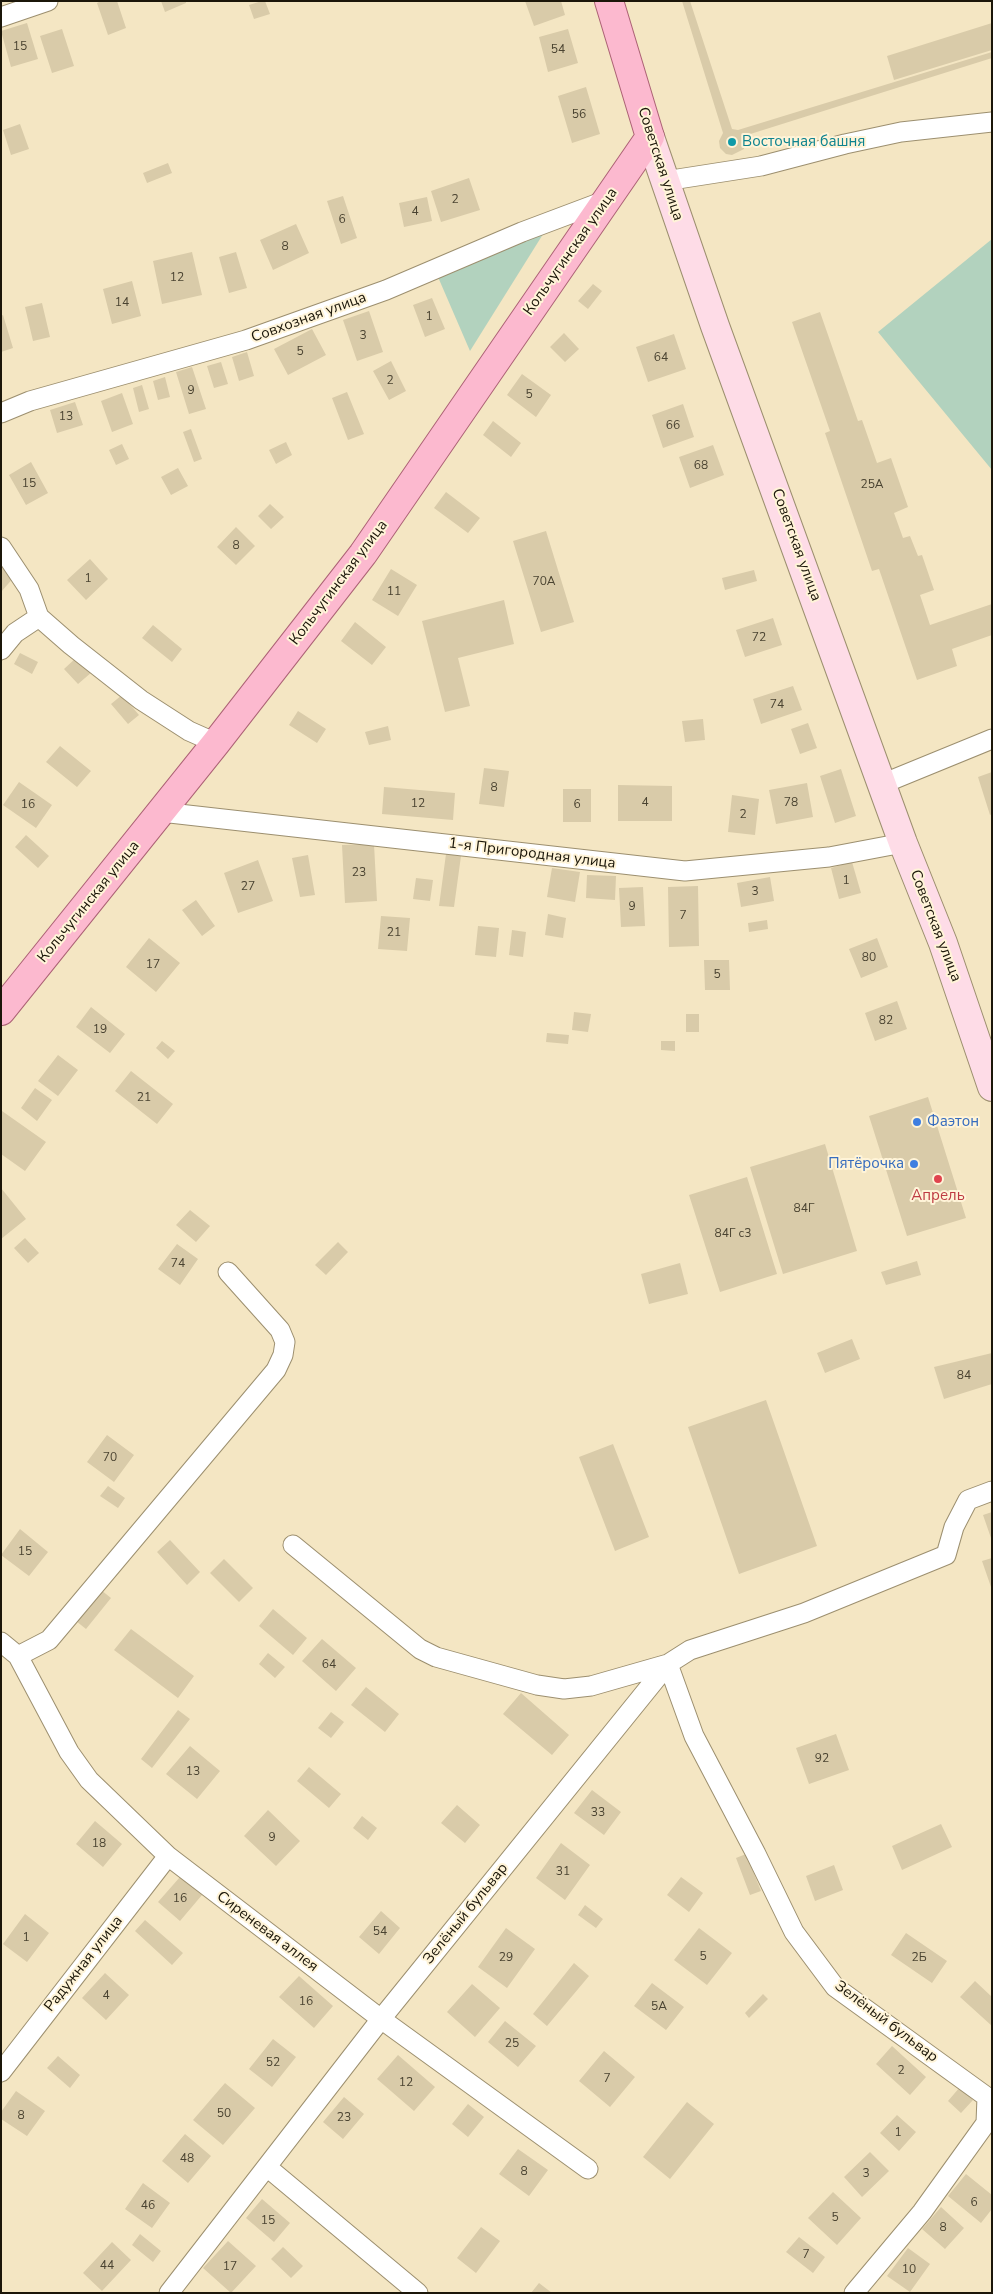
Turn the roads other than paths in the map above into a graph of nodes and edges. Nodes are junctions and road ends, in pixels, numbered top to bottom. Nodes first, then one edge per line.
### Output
1 (48, 1) edge
2 (610, 1) edge
3 (1, 16) edge
4 (992, 122) edge
5 (650, 137) junction
6 (665, 181) junction
7 (608, 200) junction
8 (1, 413) edge
9 (1, 546) edge
10 (39, 616) junction
11 (1, 650) edge
12 (992, 739) edge
13 (216, 743) junction
14 (882, 784) junction
15 (161, 812) junction
16 (903, 843) junction
17 (1, 1011) edge
18 (992, 1087) edge
19 (228, 1272) dead end
20 (992, 1491) edge
21 (293, 1545) dead end
22 (1, 1642) edge
23 (18, 1656) junction
24 (668, 1664) junction
25 (168, 1856) junction
26 (381, 2019) junction
27 (1, 2072) edge
28 (267, 2167) junction
29 (588, 2169) dead end
30 (169, 2293) edge
31 (418, 2293) edge
32 (854, 2293) edge

1 - 3 street
2 - 5 main road, Советская улица
4 - 6 street
5 - 6 street, Советская улица
5 - 7 main road, Кольчугинская улица
6 - 14 street, Советская улица
7 - 8 street, Совхозная улица
7 - 13 main road, Кольчугинская улица
9 - 10 street
10 - 11 street
10 - 13 street
12 - 14 street
13 - 15 main road, Кольчугинская улица
14 - 16 street, Советская улица
15 - 16 street, 1-я Пригородная улица
15 - 17 main road, Кольчугинская улица
16 - 18 street, Советская улица
19 - 23 street
20 - 24 street
21 - 24 street
22 - 23 street, Сиреневая аллея
23 - 25 street, Сиреневая аллея
24 - 26 street, Зелёный бульвар
24 - 32 street, Зелёный бульвар
25 - 26 street, Сиреневая аллея
25 - 27 street, Радужная улица
26 - 28 street, Зелёный бульвар
26 - 29 street, Сиреневая аллея
28 - 30 street, Зелёный бульвар
28 - 31 street

